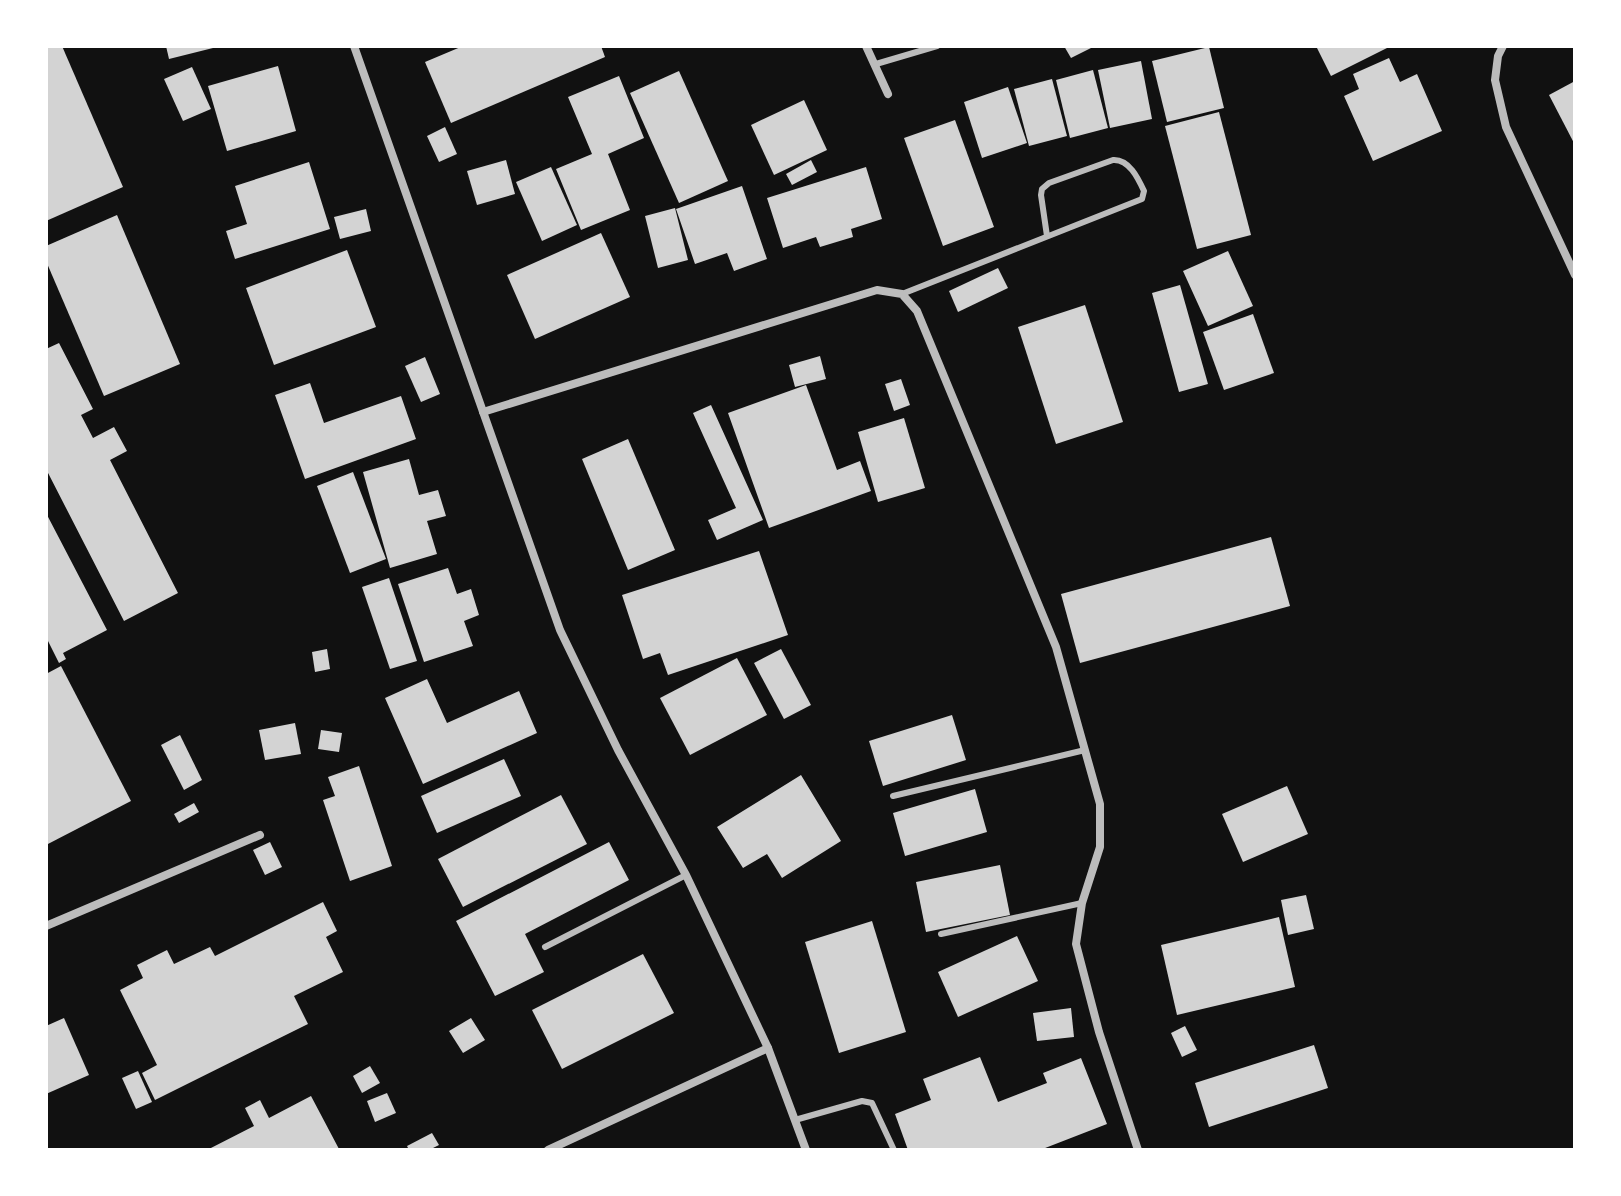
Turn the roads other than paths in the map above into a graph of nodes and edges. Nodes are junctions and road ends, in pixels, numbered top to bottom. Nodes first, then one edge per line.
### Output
1 (354, 46) edge
2 (866, 46) edge
3 (937, 46) edge
4 (1503, 46) edge
5 (876, 64) junction
6 (888, 94) dead end
7 (1047, 236) junction
8 (1575, 275) edge
9 (902, 294) junction
10 (483, 412) junction
11 (1085, 750) junction
12 (893, 796) dead end
13 (260, 835) dead end
14 (686, 875) junction
15 (1082, 903) junction
16 (46, 926) edge
17 (941, 934) dead end
18 (545, 947) dead end
19 (768, 1048) junction
20 (795, 1120) junction
21 (548, 1150) edge
22 (806, 1150) edge
23 (894, 1150) edge
24 (1138, 1150) edge

1 - 10 street
2 - 5 street
3 - 5 lane
4 - 8 street
5 - 6 street
7 - 7 lane
7 - 9 lane
9 - 10 street
9 - 11 street
10 - 14 street
11 - 12 lane
11 - 15 street
13 - 16 street
14 - 18 lane
14 - 19 street
15 - 17 lane
15 - 24 street
19 - 20 street
19 - 21 street
20 - 22 street
20 - 23 lane

